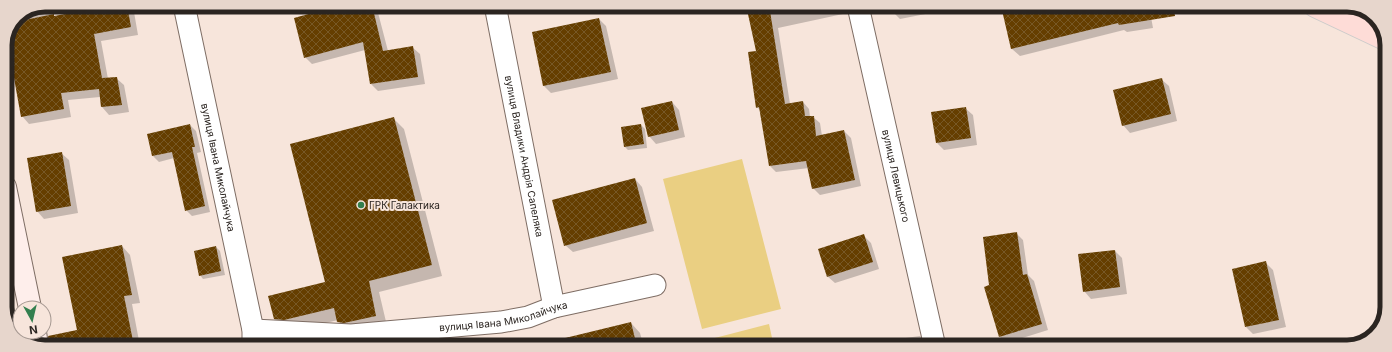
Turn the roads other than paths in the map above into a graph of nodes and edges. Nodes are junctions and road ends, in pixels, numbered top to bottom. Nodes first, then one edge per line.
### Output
1 (185, 12) edge
2 (496, 12) edge
3 (859, 12) edge
4 (1328, 12) edge
5 (1379, 36) edge
6 (12, 221) edge
7 (655, 286) dead end
8 (28, 300) edge
9 (554, 307) junction
10 (253, 338) edge
11 (319, 340) edge
12 (360, 340) edge
13 (933, 340) edge

1 - 10 street, вулиця Івана Миколайчука
2 - 9 street, вулиця Владики Андрія Сапеляка
3 - 13 street, вулиця Левицького
4 - 5 main road
6 - 8 main road
7 - 9 street, вулиця Івана Миколайчука
9 - 12 street, вулиця Івана Миколайчука
10 - 11 street, вулиця Івана Миколайчука

